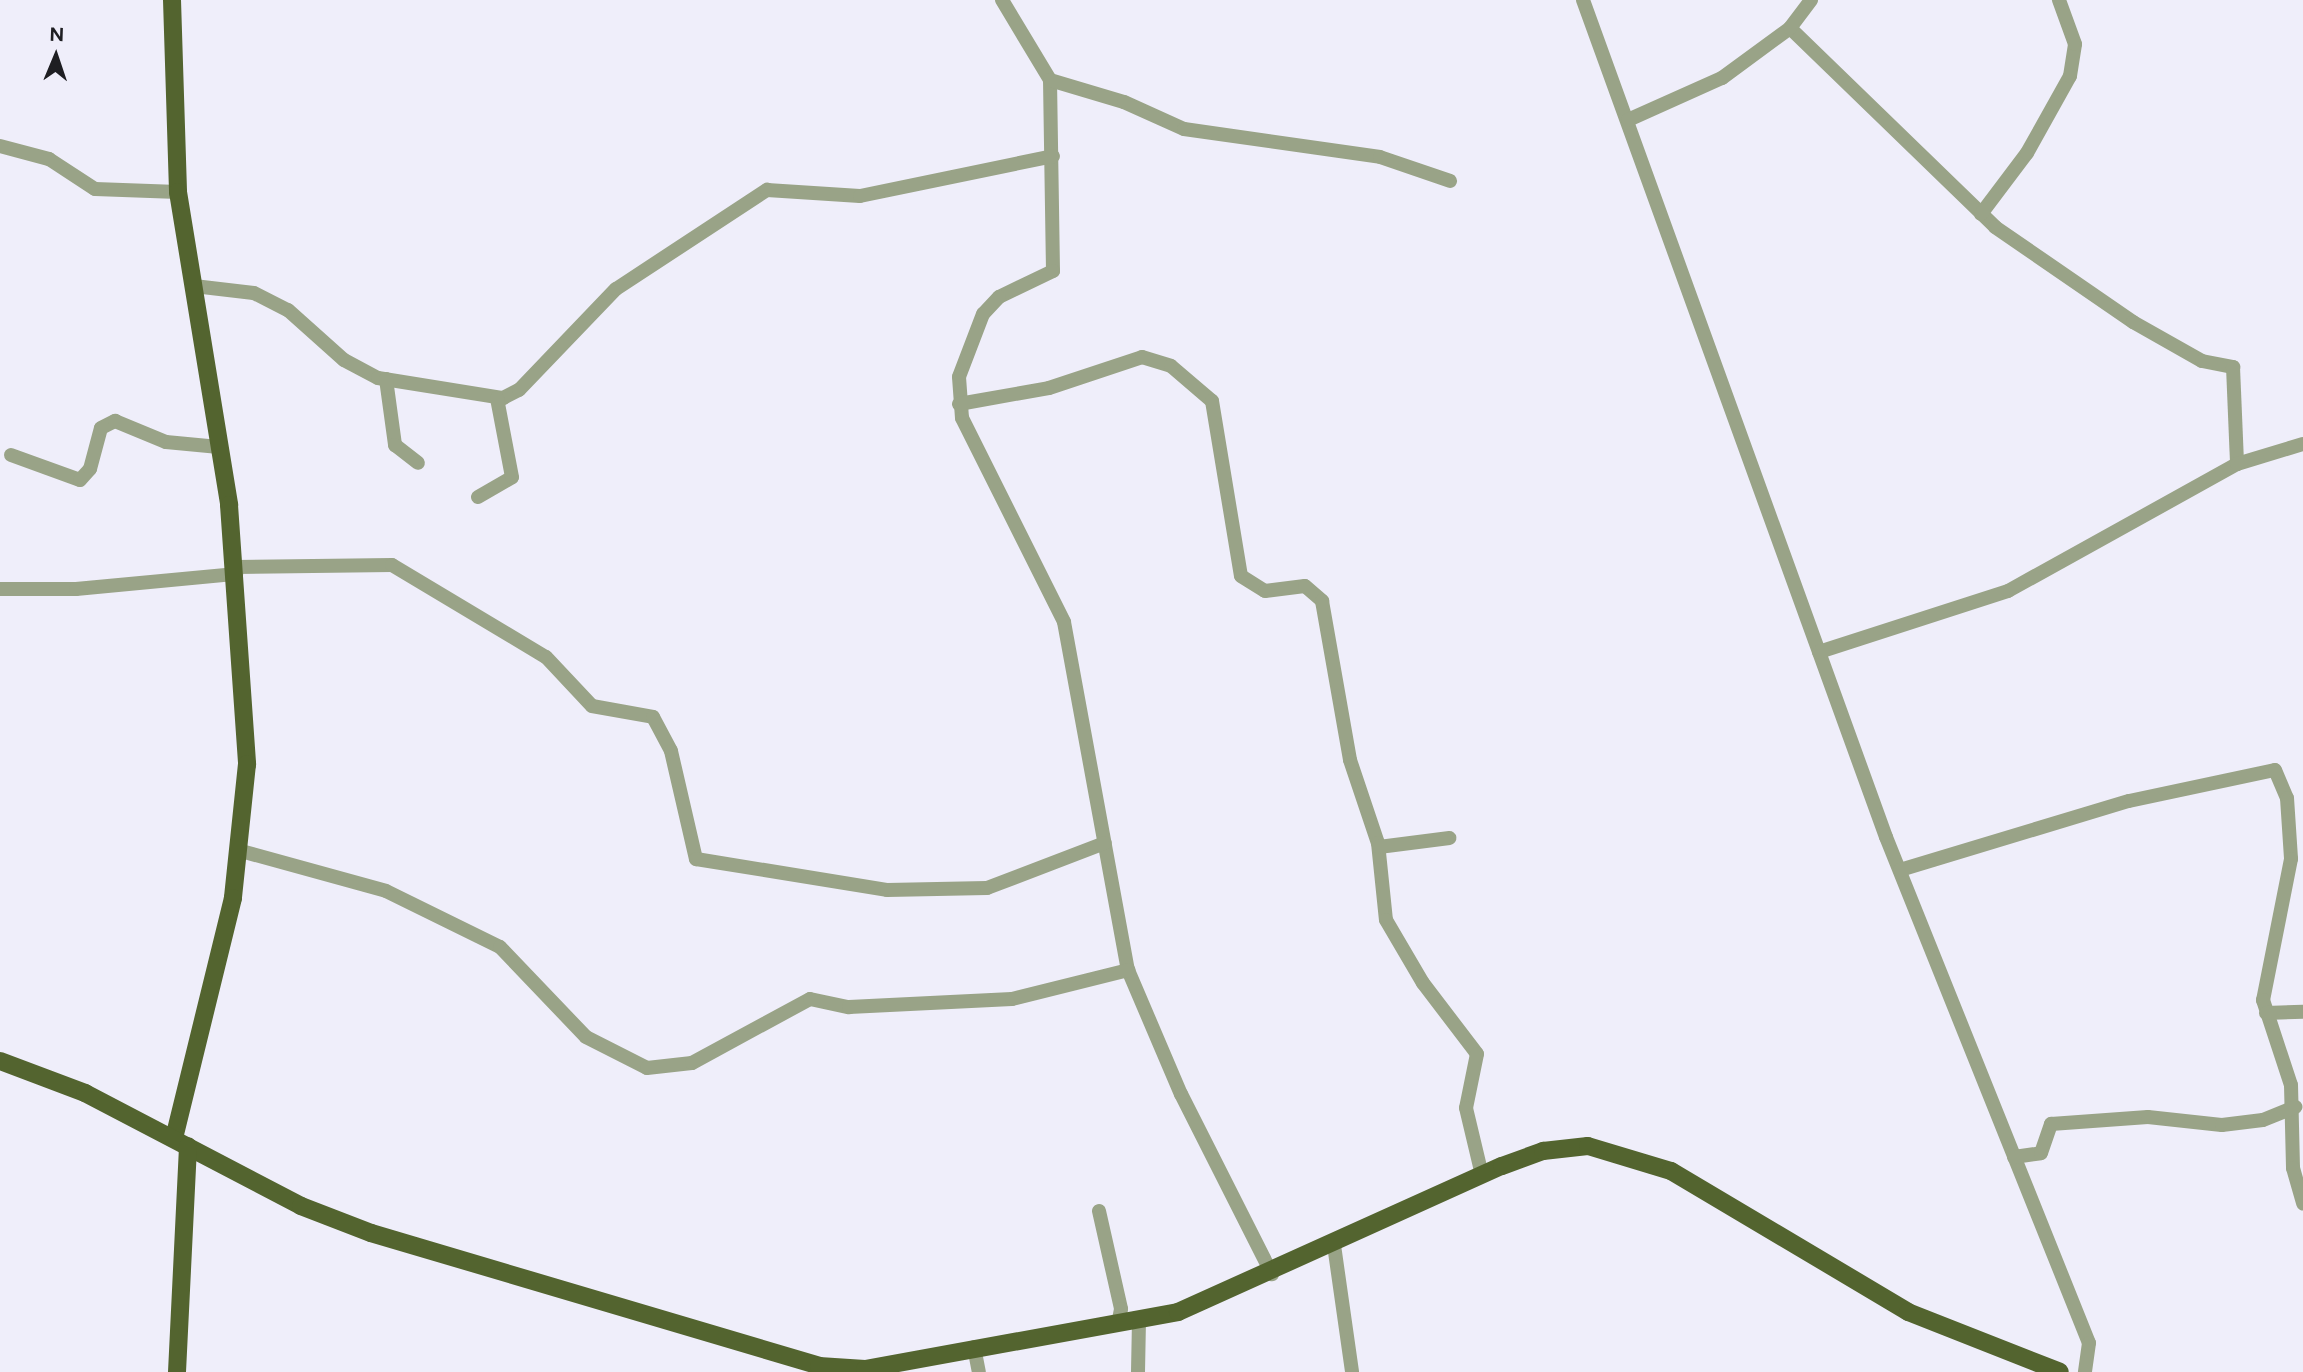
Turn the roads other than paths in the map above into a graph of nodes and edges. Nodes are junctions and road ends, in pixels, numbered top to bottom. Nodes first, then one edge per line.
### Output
1 (172, 0) edge
2 (1002, 0) edge
3 (1583, 0) edge
4 (1811, 0) edge
5 (2059, 0) edge
6 (1790, 28) junction
7 (1050, 80) junction
8 (1628, 120) junction
9 (0, 146) edge
10 (1053, 156) junction
11 (1450, 181) dead end
12 (178, 192) junction
13 (1981, 214) junction
14 (194, 286) junction
15 (386, 379) junction
16 (497, 398) junction
17 (959, 404) junction
18 (2303, 444) edge
19 (219, 447) junction
20 (11, 455) dead end
21 (418, 463) dead end
22 (2237, 464) junction
23 (478, 497) dead end
24 (236, 570) junction
25 (0, 589) edge
26 (1819, 652) junction
27 (1449, 838) dead end
28 (1105, 843) junction
29 (1379, 847) junction
30 (241, 851) junction
31 (1900, 870) junction
32 (1128, 970) junction
33 (2303, 1012) edge
34 (2266, 1013) junction
35 (0, 1061) edge
36 (2295, 1107) junction
37 (181, 1143) junction
38 (2014, 1157) junction
39 (1482, 1175) junction
40 (2303, 1204) edge
41 (1099, 1210) dead end
42 (1334, 1245) junction
43 (1272, 1274) junction
44 (1139, 1321) junction
45 (1118, 1324) junction
46 (974, 1347) junction
47 (2033, 1367) edge
48 (816, 1369) edge
49 (177, 1372) edge
50 (979, 1372) edge
51 (1138, 1372) edge
52 (1352, 1372) edge
53 (2060, 1372) edge
54 (2085, 1372) edge

1 - 12 main road
2 - 7 street
3 - 8 street
4 - 6 street
5 - 13 street
6 - 8 street
6 - 13 street
7 - 10 street
7 - 11 street
8 - 26 street
9 - 12 street
10 - 16 street
10 - 17 street
12 - 14 main road
13 - 22 street
14 - 15 street
14 - 19 main road
15 - 16 street
15 - 21 street
16 - 23 street
17 - 28 street
17 - 29 street
18 - 22 street
19 - 20 street
19 - 24 main road
22 - 26 street
24 - 25 street
24 - 28 street
24 - 30 main road
26 - 31 street
27 - 29 street
28 - 32 street
29 - 39 street
30 - 32 street
30 - 37 main road
31 - 34 street
31 - 38 street
32 - 43 street
33 - 34 street
34 - 36 street
35 - 37 main road
36 - 38 street
36 - 40 street
37 - 48 main road
37 - 49 main road
38 - 54 street
39 - 42 main road
39 - 47 main road
41 - 45 street
42 - 43 main road
42 - 52 street
43 - 44 main road
44 - 45 main road
44 - 51 street
45 - 46 main road
46 - 48 main road
46 - 50 street
47 - 53 main road

